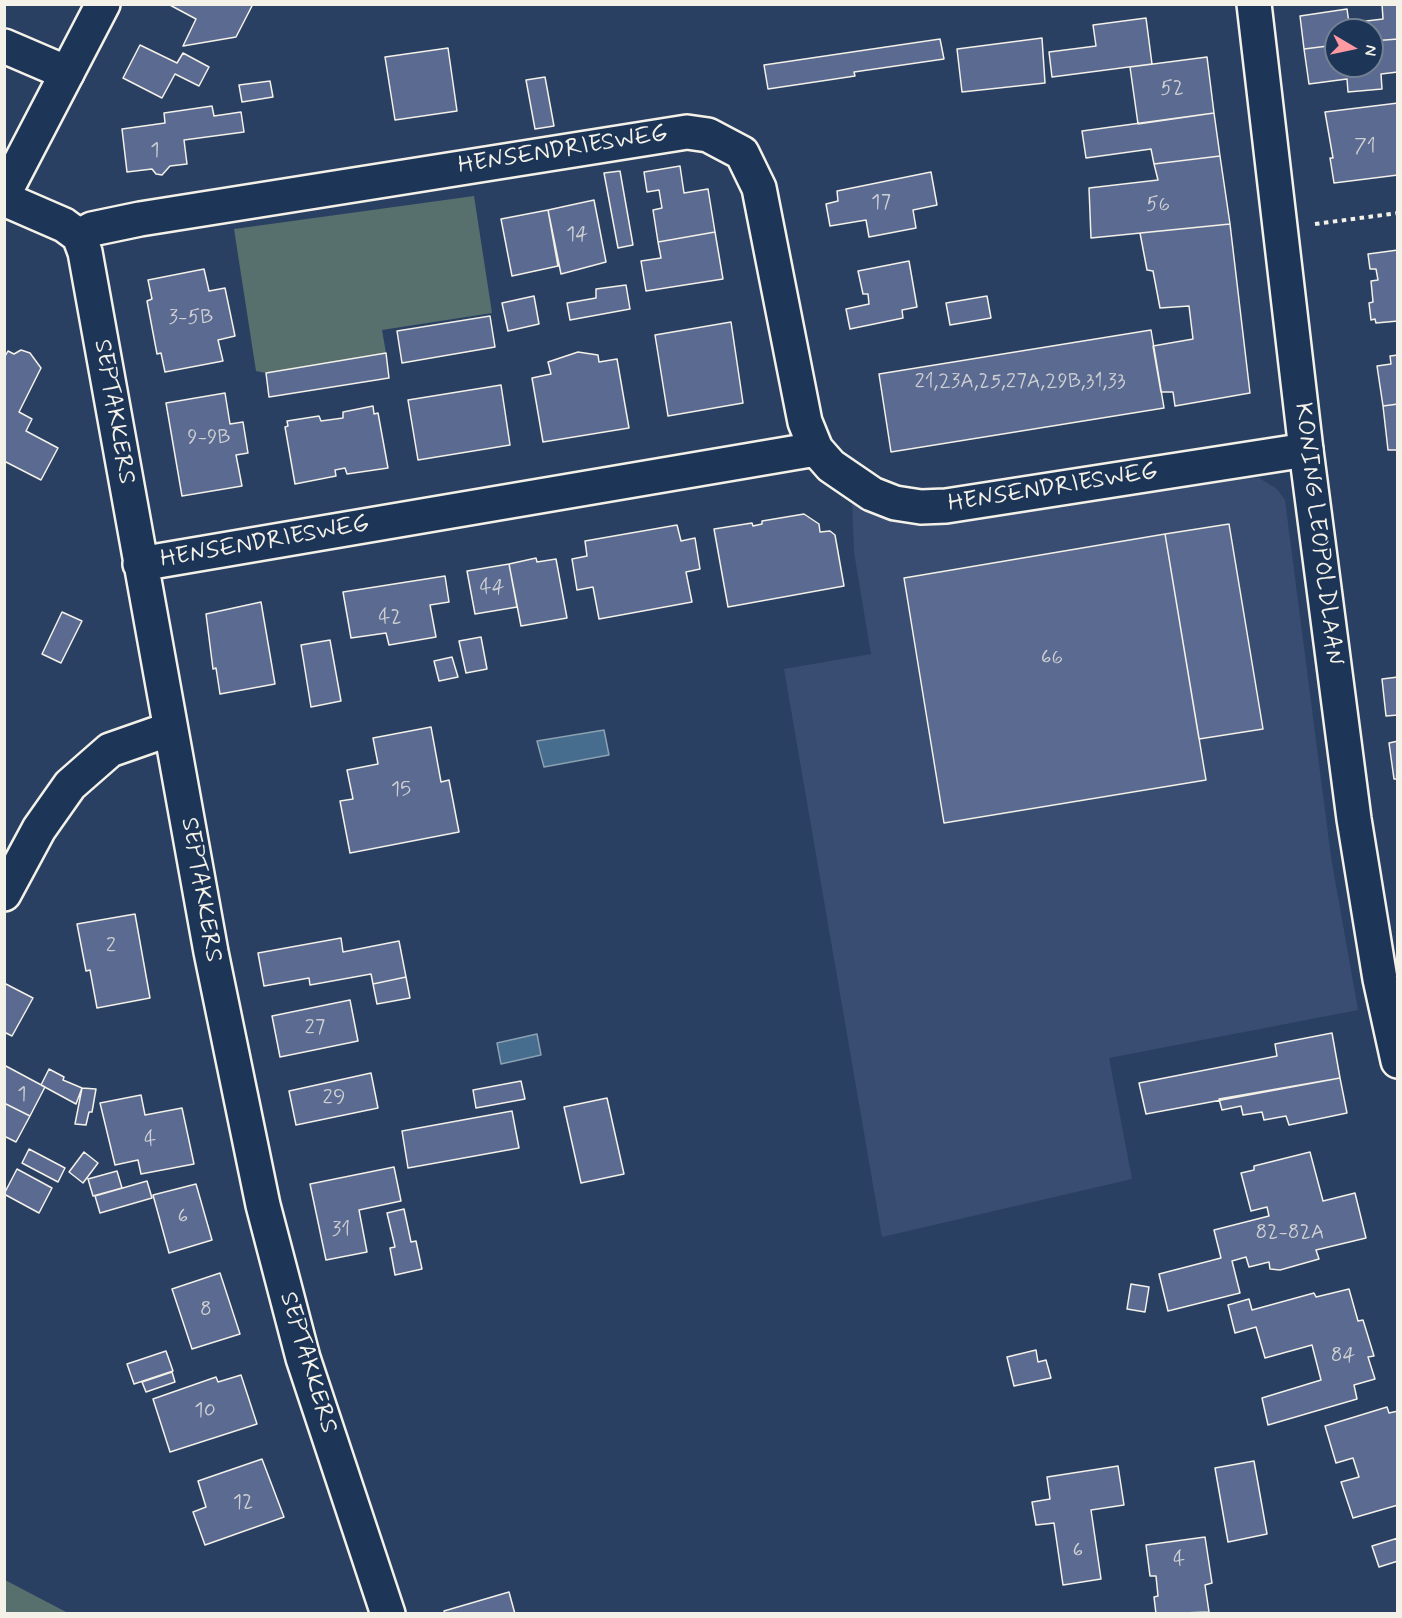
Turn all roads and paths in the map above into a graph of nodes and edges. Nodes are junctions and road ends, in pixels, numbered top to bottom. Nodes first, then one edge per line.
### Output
1 (103, 4) edge
2 (1254, 4) edge
3 (4, 46) edge
4 (68, 73) junction
5 (5, 191) edge
6 (1398, 213) edge
7 (1281, 228) junction
8 (79, 236) junction
9 (816, 449) junction
10 (1306, 450) junction
11 (140, 564) junction
12 (170, 729) junction
13 (4, 894) edge
14 (1398, 1061) edge
15 (388, 1614) edge

1 - 4 street
2 - 7 street, KONING LEOPOLDLAAN
3 - 4 street
4 - 5 street
5 - 8 street
6 - 7 path
7 - 10 street, KONING LEOPOLDLAAN
8 - 9 street, HENSENDRIESWEG
8 - 11 street, SEPTAKKERS
9 - 10 street, HENSENDRIESWEG
9 - 11 street, HENSENDRIESWEG
10 - 14 street, KONING LEOPOLDLAAN
11 - 12 street, SEPTAKKERS
12 - 13 street
12 - 15 street, SEPTAKKERS

